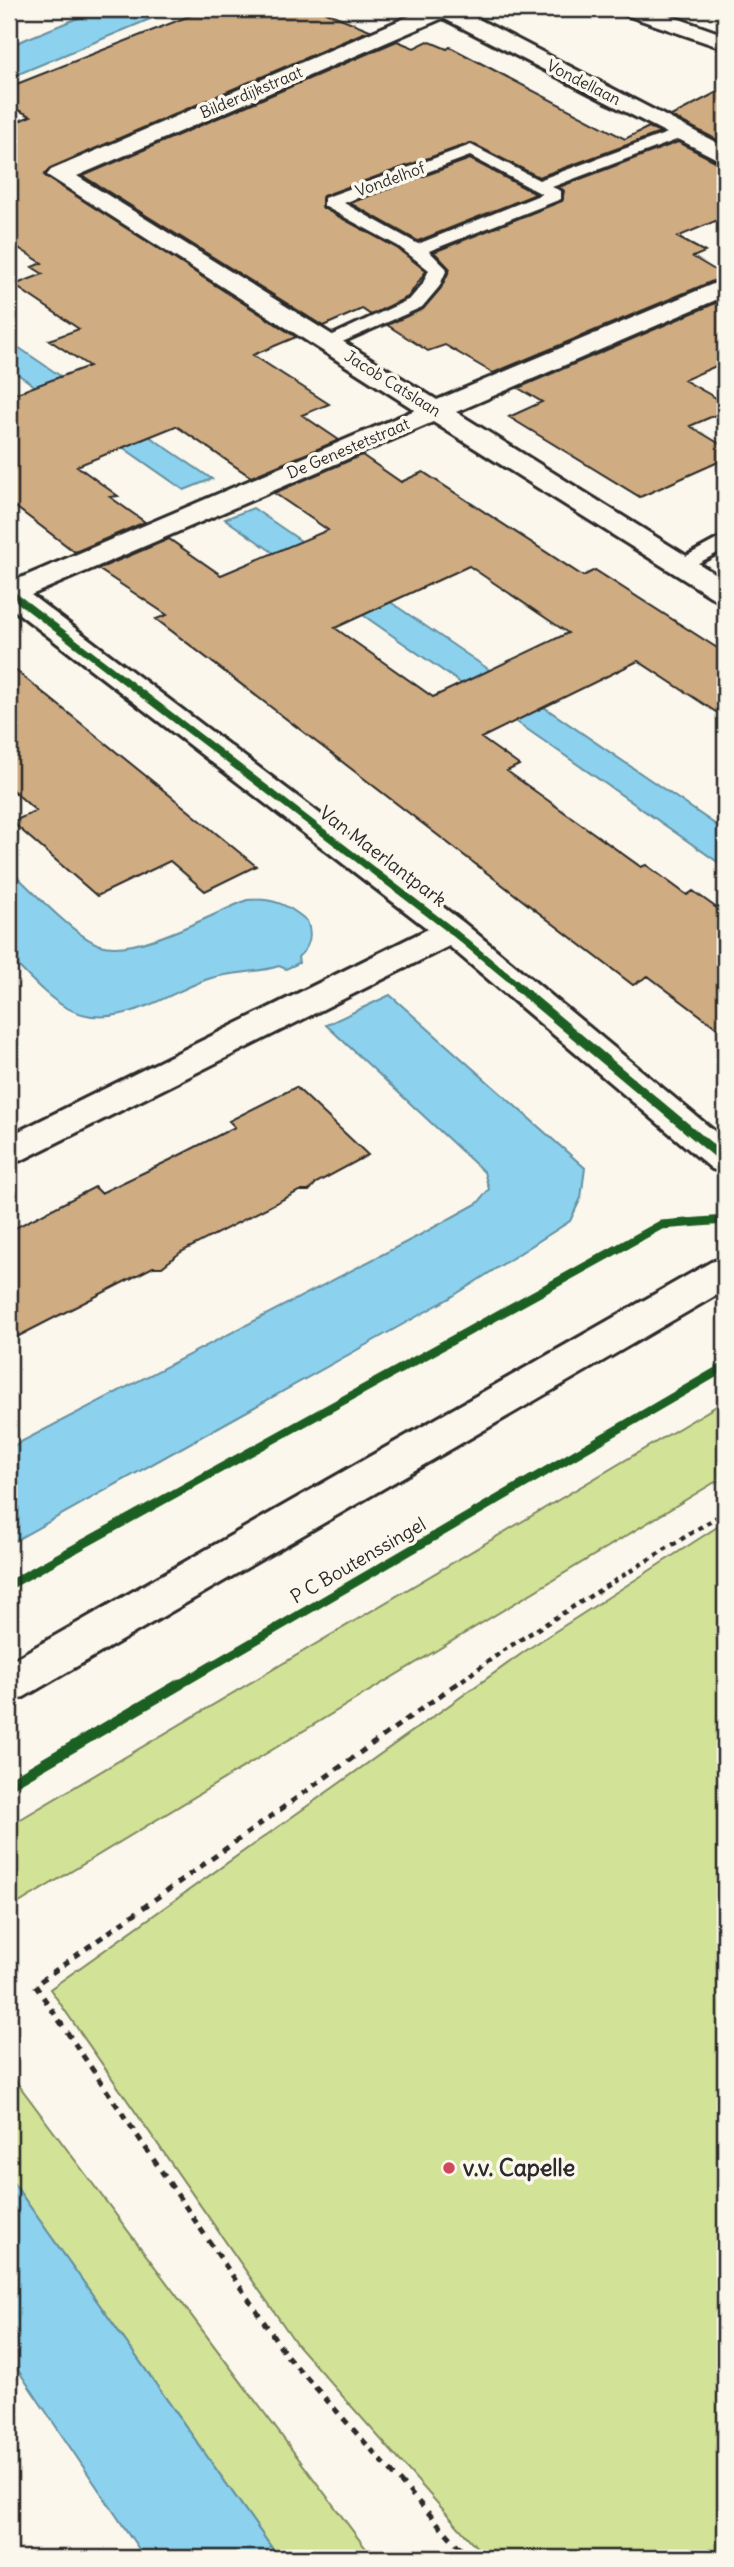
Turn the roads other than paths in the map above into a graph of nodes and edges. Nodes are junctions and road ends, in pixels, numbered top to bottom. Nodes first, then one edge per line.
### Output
1 (444, 9) edge
2 (631, 9) edge
3 (725, 41) edge
4 (681, 133) junction
5 (725, 156) edge
6 (59, 175) joint
7 (538, 186) junction
8 (415, 251) junction
9 (725, 287) edge
10 (327, 342) junction
11 (436, 410) junction
12 (725, 541) edge
13 (680, 565) junction
14 (9, 592) edge
15 (725, 593) edge
16 (452, 931) junction
17 (9, 1151) edge
18 (725, 1160) edge
19 (725, 1272) edge
20 (9, 1684) edge

1 - 4 street, Vondellaan
1 - 6 street, Bilderdijkstraat
2 - 3 street
4 - 5 street, Vondellaan
4 - 7 lane
6 - 10 street, Jacob Catslaan
7 - 8 lane
7 - 8 lane, Vondelhof
8 - 10 lane, Vondelhof
9 - 11 street, De Genestetstraat
10 - 11 street, Jacob Catslaan
11 - 13 street, Jacob Catslaan
11 - 14 street, De Genestetstraat
12 - 13 lane
13 - 15 street, Jacob Catslaan
14 - 16 street, Van Maerlantpark
16 - 17 street, Van Maerlantpark
16 - 18 street, Van Maerlantpark
19 - 20 street

